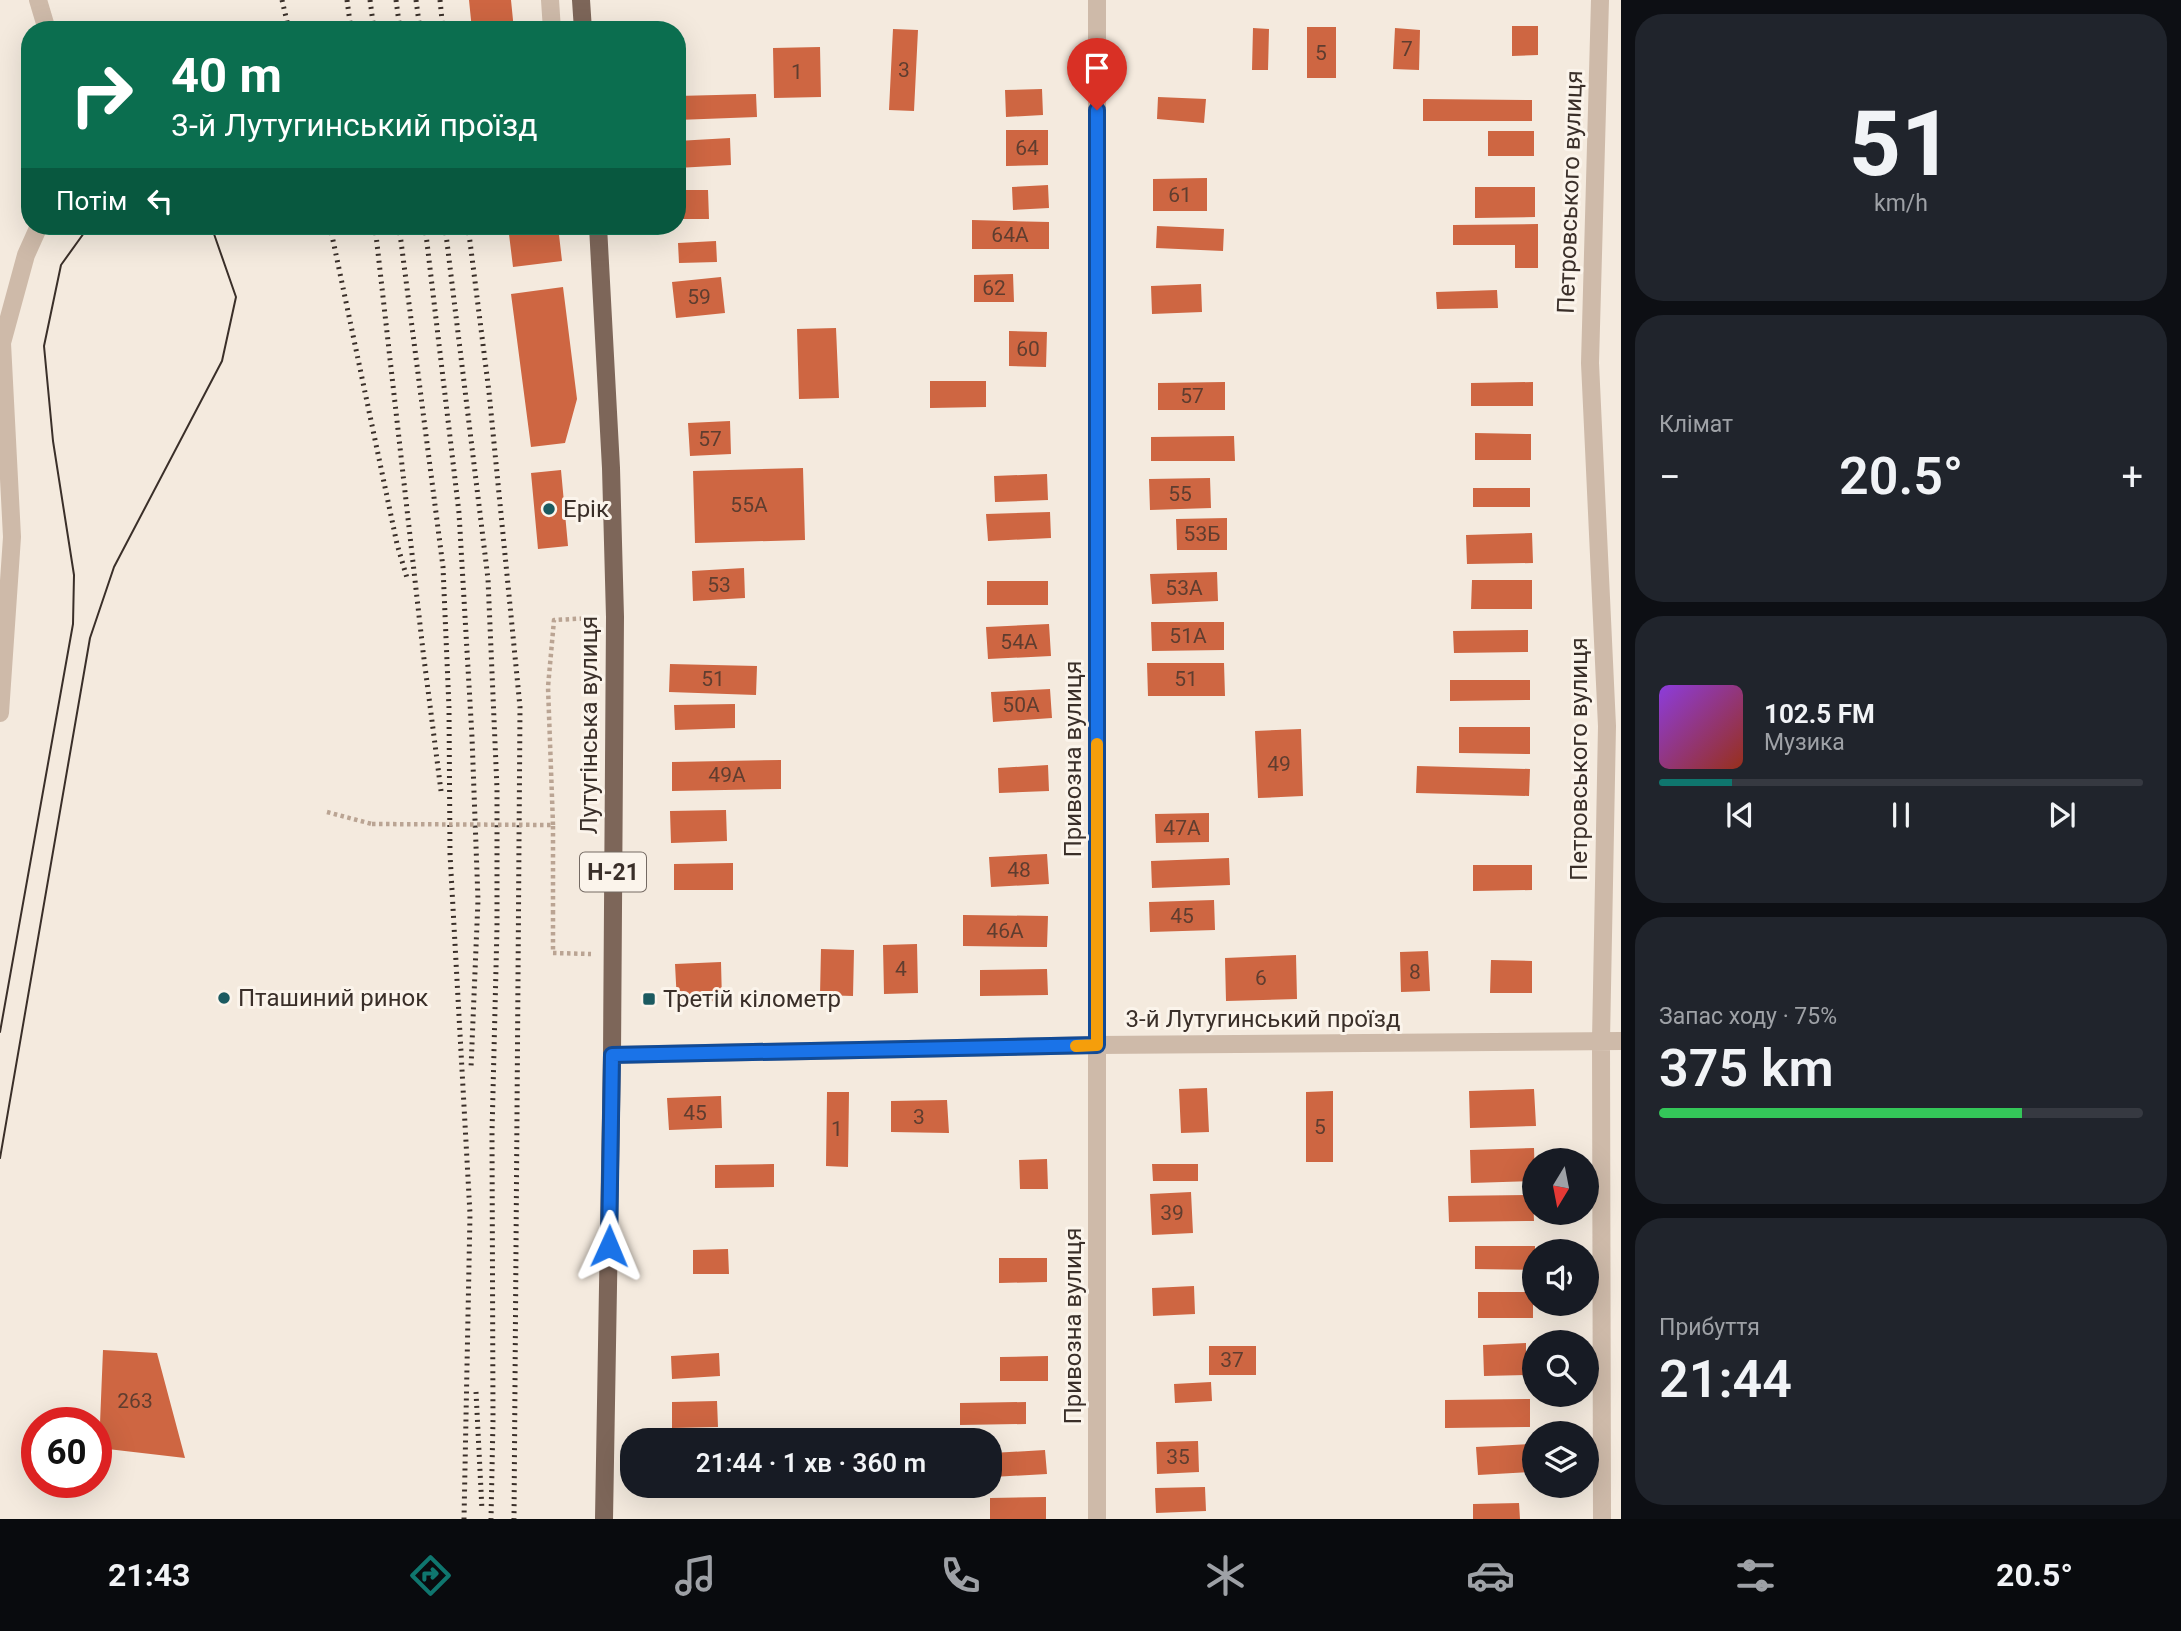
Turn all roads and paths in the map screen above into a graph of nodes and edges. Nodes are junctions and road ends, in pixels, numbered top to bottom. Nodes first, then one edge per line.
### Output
1 (38, 0) edge
2 (550, 0) edge
3 (581, 0) edge
4 (1097, 0) edge
5 (1600, 0) edge
6 (44, 21) edge
7 (551, 21) edge
8 (582, 21) edge
9 (35, 235) edge
10 (598, 235) edge
11 (1, 343) edge
12 (615, 617) junction
13 (0, 713) edge
14 (327, 812) dead end
15 (553, 825) junction
16 (613, 955) junction
17 (1601, 1040) junction
18 (1621, 1041) edge
19 (1097, 1045) junction
20 (612, 1055) junction
21 (604, 1519) edge
22 (1097, 1519) edge
23 (1602, 1519) edge

1 - 6 street
2 - 7 street
3 - 8 main road
4 - 19 street, Привозна вулиця
5 - 17 street, Петровського вулиця
9 - 11 street
10 - 12 main road, Лутугінська вулиця / Н-21
11 - 13 street
12 - 15 path
12 - 16 main road, Лутугінська вулиця / Н-21
14 - 15 path, bridge
15 - 16 path, bridge
16 - 20 main road, Лутугінська вулиця / Н-21
17 - 18 street, 3-й Лутугинський проїзд
17 - 19 street, 3-й Лутугинський проїзд
17 - 23 street, Петровського вулиця
19 - 20 street, 3-й Лутугинський проїзд
19 - 22 street, Привозна вулиця
20 - 21 main road, Лутугінська вулиця / Н-21

